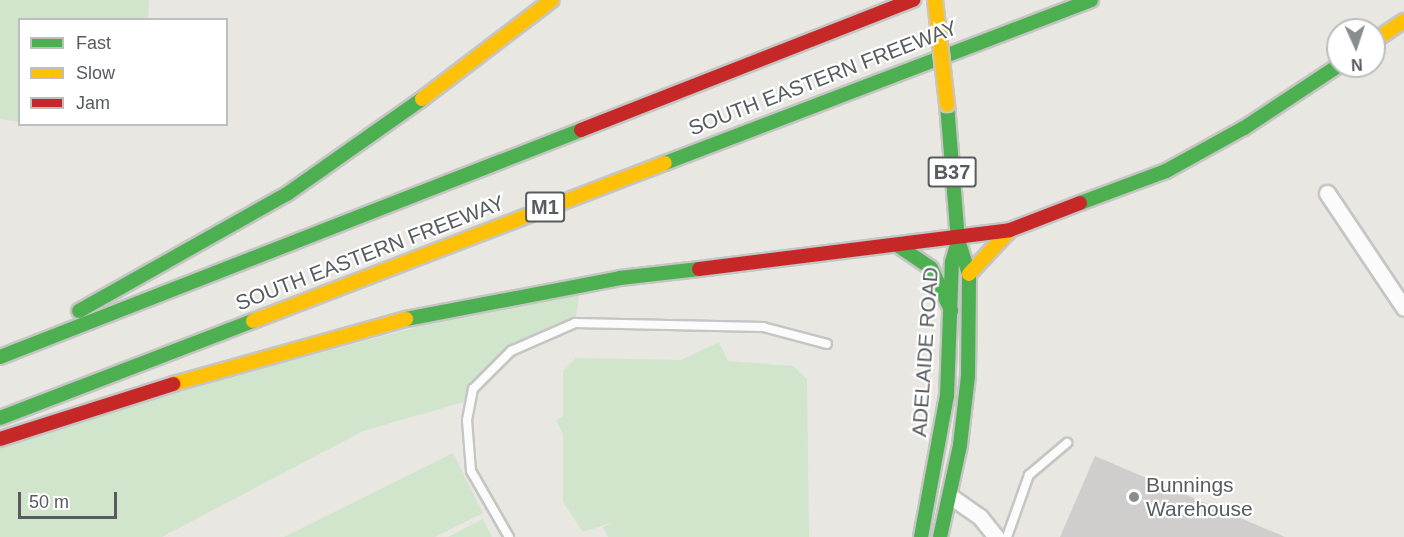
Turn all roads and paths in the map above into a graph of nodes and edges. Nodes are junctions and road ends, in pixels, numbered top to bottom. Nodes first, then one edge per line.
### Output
1 (552, 0) edge
2 (913, 0) edge
3 (935, 0) edge
4 (1091, 0) edge
5 (1404, 21) edge
6 (1386, 33) edge
7 (1326, 74) edge
8 (1327, 193) dead end
9 (1010, 230) junction
10 (958, 240) junction
11 (900, 248) junction
12 (969, 274) junction
13 (1404, 308) edge
14 (951, 310) junction
15 (827, 344) dead end
16 (0, 357) edge
17 (0, 418) edge
18 (0, 439) edge
19 (1067, 443) dead end
20 (950, 496) junction
21 (509, 537) edge
22 (921, 537) edge
23 (940, 537) edge
24 (996, 537) edge
25 (1007, 537) edge

1 - 16 main road
2 - 16 main road, SOUTH EASTERN FREEWAY
3 - 10 main road, ADELAIDE ROAD / B37, bridge
4 - 17 main road, SOUTH EASTERN FREEWAY / M1
5 - 6 main road
7 - 9 main road
8 - 13 street
9 - 10 main road
9 - 12 main road
10 - 11 main road
10 - 12 main road, ADELAIDE ROAD / B37
10 - 14 main road, ADELAIDE ROAD / B37
11 - 14 main road
11 - 18 main road
12 - 20 main road, ADELAIDE ROAD / B37
14 - 22 main road, ADELAIDE ROAD / B37
15 - 21 lane
19 - 25 lane
20 - 23 main road, ADELAIDE ROAD / B37
20 - 24 street

